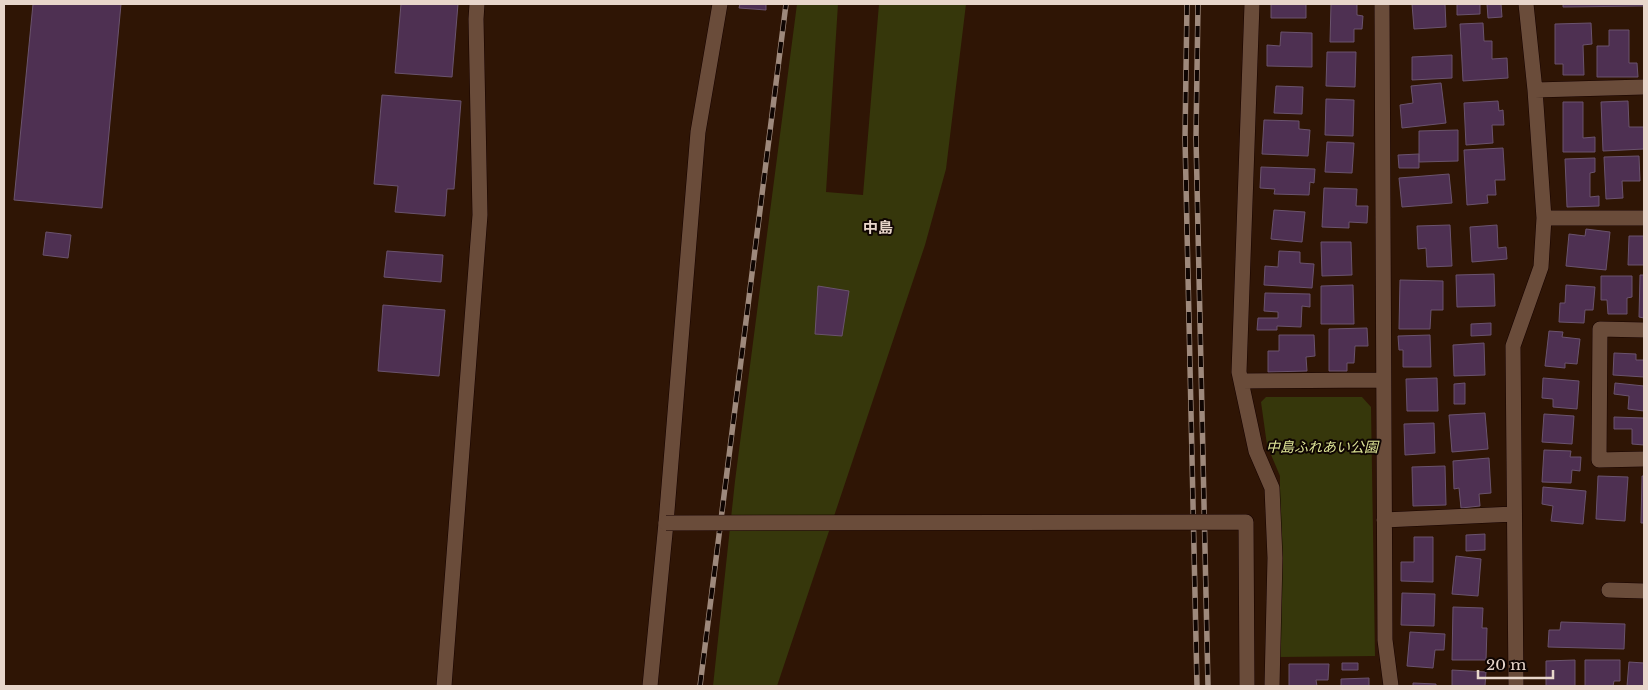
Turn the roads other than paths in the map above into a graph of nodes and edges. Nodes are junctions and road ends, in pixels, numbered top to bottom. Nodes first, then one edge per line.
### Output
1 (477, 4) edge
2 (720, 4) edge
3 (1252, 4) edge
4 (1382, 4) edge
5 (1526, 4) edge
6 (1644, 88) edge
7 (1535, 90) junction
8 (1544, 218) junction
9 (1644, 218) edge
10 (1644, 330) edge
11 (1383, 380) junction
12 (1241, 381) junction
13 (1644, 459) edge
14 (1514, 514) junction
15 (1384, 520) junction
16 (666, 523) junction
17 (1609, 590) dead end
18 (1644, 591) edge
19 (444, 686) edge
20 (650, 686) edge
21 (1247, 686) edge
22 (1272, 686) edge
23 (1390, 686) edge
24 (1516, 686) edge

1 - 19 street
2 - 16 street
3 - 12 street
4 - 11 street
5 - 7 street
6 - 7 street
7 - 8 street
8 - 9 street
8 - 14 street
10 - 13 street
11 - 12 street
11 - 15 street
12 - 22 street
14 - 15 street
14 - 24 street
15 - 23 street
16 - 20 street
16 - 21 street, bridge
17 - 18 street

